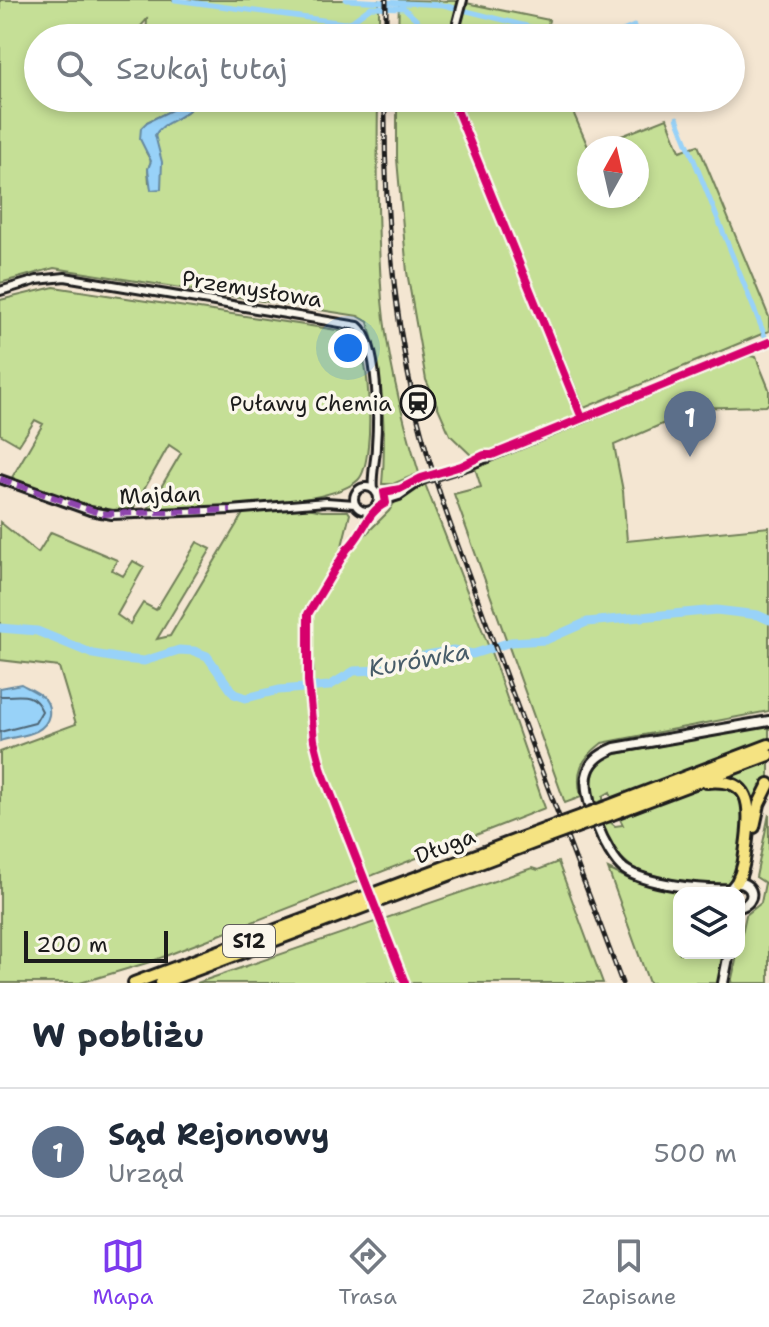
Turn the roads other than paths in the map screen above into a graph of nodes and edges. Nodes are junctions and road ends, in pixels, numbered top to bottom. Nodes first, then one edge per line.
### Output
1 (463, 1) edge
2 (457, 24) edge
3 (458, 112) edge
4 (0, 291) edge
5 (765, 346) edge
6 (582, 418) junction
7 (375, 463) junction
8 (0, 479) edge
9 (363, 487) junction
10 (406, 489) junction
11 (375, 491) junction
12 (355, 493) junction
13 (326, 502) junction
14 (377, 503) junction
15 (355, 504) junction
16 (769, 721) edge
17 (769, 745) edge
18 (769, 755) edge
19 (693, 783) junction
20 (769, 784) edge
21 (610, 810) junction
22 (693, 887) edge
23 (735, 887) edge
24 (745, 889) edge
25 (365, 902) junction
26 (745, 906) edge
27 (728, 959) edge
28 (134, 983) edge
29 (161, 983) edge
30 (723, 983) edge

1 - 2 street
3 - 6 street
4 - 7 street, Przemysłowa
5 - 6 street
6 - 10 street
7 - 9 street, Przemysłowa
7 - 11 street, Przemysłowa
8 - 13 street, Majdan
9 - 11 street
9 - 12 street
10 - 11 street
10 - 14 street
11 - 14 street
12 - 13 street, Majdan
12 - 15 street
13 - 15 street, Majdan
14 - 15 street
16 - 22 street
17 - 21 highway, Długa / S12
18 - 19 highway, S12
19 - 21 highway, Długa / S12
19 - 23 highway
20 - 23 highway
21 - 25 highway, Długa / S12, bridge
24 - 26 street
25 - 28 highway, Długa / S12
25 - 29 highway, Długa / S12
27 - 30 street

